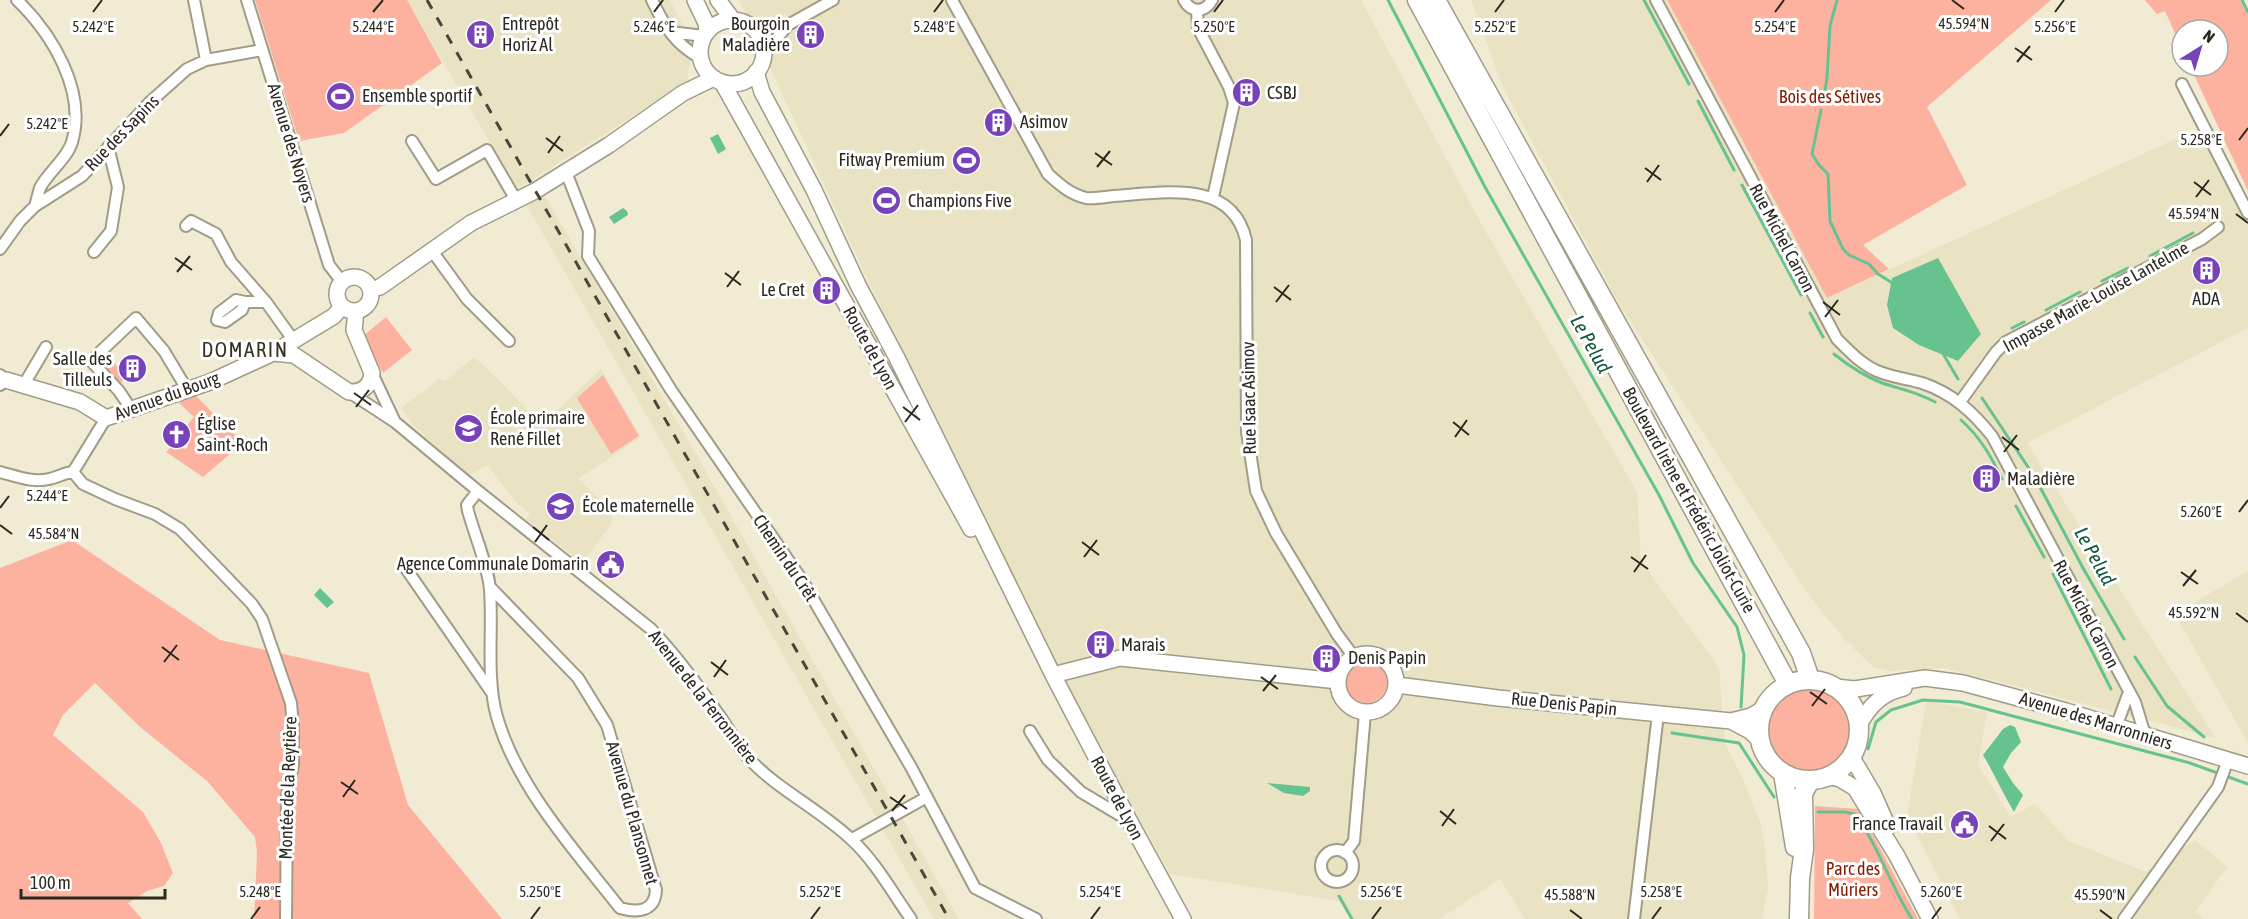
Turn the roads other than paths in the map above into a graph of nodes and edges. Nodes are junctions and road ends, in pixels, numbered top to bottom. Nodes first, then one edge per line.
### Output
1 (17, 0) edge
2 (194, 0) edge
3 (247, 0) edge
4 (652, 0) edge
5 (696, 0) edge
6 (718, 0) edge
7 (833, 0) edge
8 (952, 0) edge
9 (1184, 0) edge
10 (1212, 0) edge
11 (1417, 0) edge
12 (1436, 0) edge
13 (1656, 0) edge
14 (1197, 10) junction
15 (733, 20) junction
16 (788, 25) junction
17 (752, 28) junction
18 (670, 32) junction
19 (706, 34) junction
20 (262, 50) junction
21 (764, 53) junction
22 (206, 60) junction
23 (701, 60) junction
24 (756, 72) junction
25 (718, 80) junction
26 (2182, 84) dead end
27 (683, 93) junction
28 (412, 141) dead end
29 (108, 147) junction
30 (566, 172) junction
31 (1213, 197) junction
32 (516, 200) junction
33 (35, 206) junction
34 (2248, 213) edge
35 (186, 226) dead end
36 (2218, 227) dead end
37 (0, 249) edge
38 (432, 251) junction
39 (94, 252) dead end
40 (342, 282) junction
41 (371, 290) junction
42 (246, 302) dead end
43 (266, 302) junction
44 (337, 310) junction
45 (356, 311) junction
46 (354, 330) junction
47 (510, 341) dead end
48 (296, 344) junction
49 (46, 347) dead end
50 (273, 353) joint
51 (372, 373) junction
52 (2, 380) edge
53 (23, 387) junction
54 (188, 391) junction
55 (349, 392) junction
56 (1960, 402) junction
57 (131, 409) junction
58 (106, 418) junction
59 (395, 422) junction
60 (0, 472) edge
61 (73, 472) junction
62 (478, 491) junction
63 (407, 570) dead end
64 (490, 587) junction
65 (1353, 657) junction
66 (1053, 675) junction
67 (1810, 679) junction
68 (1338, 681) junction
69 (1943, 681) junction
70 (1788, 684) junction
71 (1397, 685) junction
72 (1835, 687) junction
73 (2128, 692) junction
74 (493, 694) junction
75 (1763, 709) junction
76 (1365, 713) junction
77 (1658, 714) junction
78 (1731, 721) junction
79 (1859, 725) junction
80 (2116, 727) junction
81 (1030, 731) dead end
82 (2145, 735) junction
83 (1760, 741) junction
84 (1852, 755) junction
85 (2228, 760) junction
86 (2248, 766) edge
87 (1783, 773) junction
88 (1821, 778) junction
89 (927, 797) junction
90 (1129, 820) junction
91 (852, 839) junction
92 (1345, 853) dead end
93 (1897, 856) junction
94 (1800, 878) junction
95 (286, 919) edge
96 (911, 919) edge
97 (1036, 919) edge
98 (1183, 919) edge
99 (1634, 919) edge
100 (1799, 919) edge
101 (1930, 919) edge
102 (2124, 919) edge

1 - 33 street
2 - 22 street
3 - 20 street, Avenue des Noyers
4 - 18 street
5 - 19 main road
6 - 15 main road
7 - 16 street
8 - 31 street
9 - 14 street
10 - 14 street
11 - 70 main road, Boulevard Irène et Frédéric Joliot-Curie
12 - 67 main road, Boulevard Irène et Frédéric Joliot-Curie
13 - 56 street, Rue Michel Carron
14 - 31 street
15 - 17 main road
15 - 19 main road
16 - 17 street
16 - 21 street
17 - 21 main road
18 - 19 street
18 - 23 street
19 - 23 main road
20 - 22 street, Rue des Sapins
20 - 40 street, Avenue des Noyers
21 - 24 main road
22 - 29 street, Rue des Sapins
23 - 25 main road
23 - 27 main road
24 - 25 main road
24 - 66 main road, Route de Lyon
25 - 27 main road
25 - 66 main road, Route de Lyon
26 - 34 street
27 - 30 main road
28 - 32 street
29 - 33 street, Rue des Sapins
29 - 39 street
30 - 32 main road
30 - 89 street, Chemin du Crêt
31 - 65 street, Rue Isaac Asimov
32 - 38 main road
33 - 37 street, Rue des Sapins
35 - 43 street
36 - 56 street, Impasse Marie-Louise Lantelme
38 - 41 main road
38 - 47 street
40 - 41 main road
40 - 44 main road
41 - 45 main road
42 - 43 street
43 - 48 street
44 - 45 main road
44 - 46 main road
44 - 48 main road
45 - 46 main road, Avenue de la Ferronnière
46 - 51 main road, Avenue de la Ferronnière
48 - 50 main road, Avenue de la Ferronnière
48 - 55 main road, Avenue de la Ferronnière
49 - 53 street
50 - 54 main road, Avenue du Bourg
51 - 55 main road
51 - 59 street, Avenue de la Ferronnière
52 - 53 main road
53 - 58 main road
54 - 57 main road, Avenue du Bourg
54 - 57 street
55 - 59 street, Avenue de la Ferronnière
56 - 73 street, Rue Michel Carron
57 - 58 main road, Avenue du Bourg
58 - 61 street, Avenue du Bourg
59 - 62 street, Avenue de la Ferronnière
60 - 61 street
61 - 95 street, Montée de la Reytière
62 - 64 street, Avenue du Plansonnet
62 - 91 street, Avenue de la Ferronnière
63 - 74 street
64 - 74 street, Avenue du Plansonnet
64 - 74 street, Avenue du Plansonnet
65 - 68 main road
65 - 71 main road
66 - 68 main road
66 - 90 main road, Route de Lyon
67 - 70 main road
67 - 72 main road
68 - 76 main road
69 - 72 main road, Avenue des Marronniers
69 - 79 main road, Avenue des Marronniers
69 - 80 main road, Avenue des Marronniers
70 - 75 main road
71 - 76 main road
71 - 77 main road, Rue Denis Papin
72 - 79 main road
73 - 80 street
73 - 82 street, Rue Michel Carron
75 - 78 main road, Rue Denis Papin
75 - 83 main road
76 - 92 street
77 - 78 main road, Rue Denis Papin
77 - 99 street
78 - 83 main road, Rue Denis Papin
79 - 84 main road
80 - 82 main road, Avenue des Marronniers
81 - 90 street
82 - 85 main road, Avenue des Marronniers
83 - 87 main road
84 - 88 main road
84 - 93 main road
85 - 86 main road, Avenue des Marronniers
85 - 102 street
87 - 88 main road
87 - 94 main road
88 - 93 main road
88 - 94 main road
89 - 91 street
89 - 97 street, Chemin du Crêt
90 - 98 main road, Route de Lyon
91 - 96 street, Avenue de la Ferronnière
93 - 101 main road
94 - 100 main road

